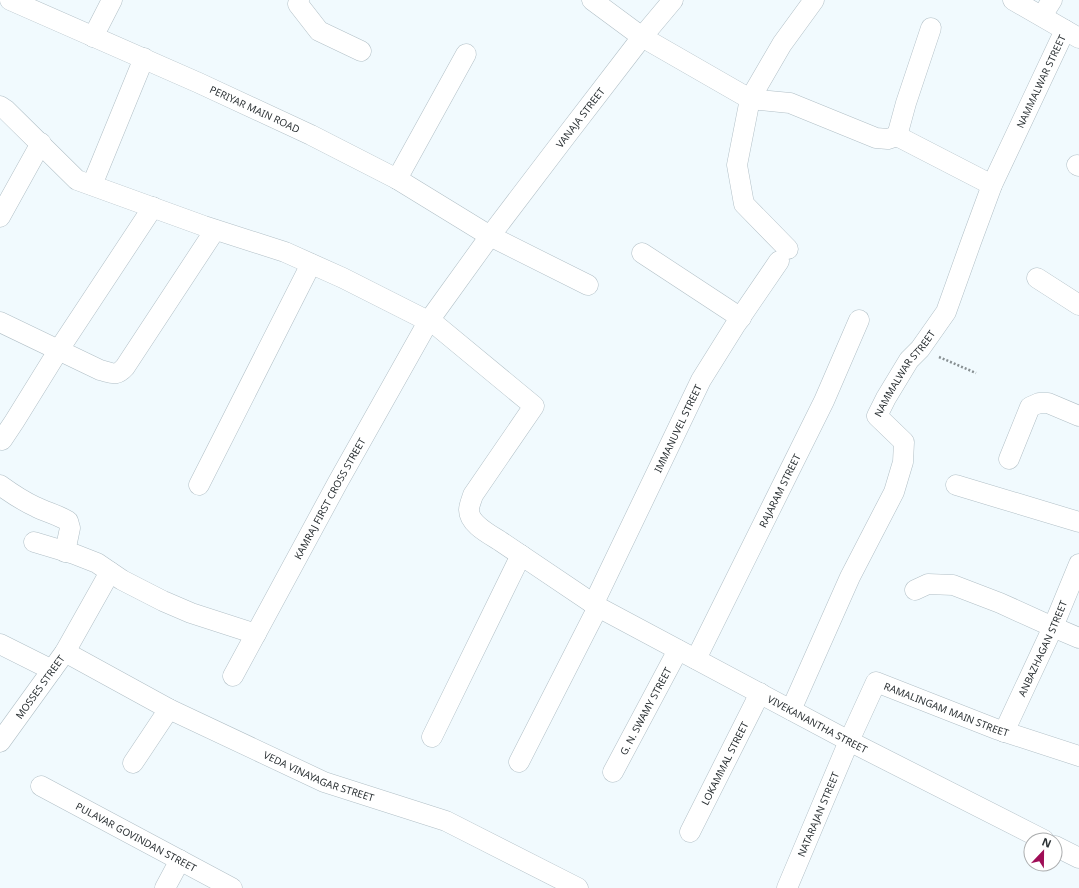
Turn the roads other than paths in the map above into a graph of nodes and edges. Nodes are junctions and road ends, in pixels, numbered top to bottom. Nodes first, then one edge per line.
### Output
1 (10, 0) edge
2 (112, 0) edge
3 (299, 0) edge
4 (592, 0) edge
5 (673, 0) edge
6 (1013, 0) edge
7 (812, 1) edge
8 (1047, 8) edge
9 (931, 28) dead end
10 (1072, 34) edge
11 (93, 36) junction
12 (642, 37) junction
13 (361, 51) dead end
14 (466, 54) dead end
15 (144, 58) junction
16 (750, 99) junction
17 (0, 106) edge
18 (897, 136) junction
19 (40, 143) junction
20 (397, 179) junction
21 (92, 185) junction
22 (992, 185) junction
23 (153, 207) junction
24 (0, 217) edge
25 (216, 230) junction
26 (490, 236) junction
27 (642, 253) dead end
28 (311, 264) junction
29 (1037, 278) dead end
30 (588, 285) dead end
31 (1079, 305) edge
32 (741, 318) junction
33 (859, 320) dead end
34 (0, 322) edge
35 (428, 322) junction
36 (58, 350) junction
37 (1079, 416) edge
38 (2, 440) dead end
39 (1009, 459) dead end
40 (0, 485) edge
41 (199, 485) dead end
42 (956, 485) dead end
43 (1079, 522) edge
44 (34, 542) dead end
45 (65, 552) junction
46 (521, 555) junction
47 (1079, 564) edge
48 (110, 572) junction
49 (915, 590) dead end
50 (596, 606) junction
51 (1053, 627) junction
52 (256, 634) junction
53 (1079, 638) edge
54 (0, 644) edge
55 (65, 652) junction
56 (687, 655) junction
57 (52, 670) junction
58 (233, 676) dead end
59 (760, 693) junction
60 (169, 709) junction
61 (791, 710) junction
62 (1004, 732) junction
63 (432, 737) dead end
64 (849, 741) junction
65 (0, 742) edge
66 (1079, 756) edge
67 (519, 762) dead end
68 (133, 763) dead end
69 (613, 772) dead end
70 (41, 786) dead end
71 (690, 832) dead end
72 (1028, 832) edge
73 (1063, 850) edge
74 (1079, 858) edge
75 (180, 860) junction
76 (165, 888) edge
77 (232, 888) edge
78 (578, 888) edge
79 (787, 888) edge

1 - 11 street, PERIYAR MAIN ROAD
2 - 11 street
3 - 13 street
4 - 12 street
5 - 12 street, VANAJA STREET
6 - 8 street
7 - 16 street
8 - 10 street
9 - 18 street
10 - 22 street, NAMMALWAR STREET
11 - 15 street, PERIYAR MAIN ROAD
12 - 16 street
12 - 26 street, VANAJA STREET
14 - 20 street
15 - 20 street, PERIYAR MAIN ROAD
15 - 21 street
16 - 18 street
16 - 32 street, IMMANUVEL STREET
17 - 19 street
18 - 22 street
19 - 21 street
19 - 24 street
20 - 26 street, PERIYAR MAIN ROAD
21 - 23 street
22 - 61 street, NAMMALWAR STREET
23 - 25 street
23 - 36 street
25 - 28 street
25 - 36 street
26 - 30 street, PERIYAR MAIN ROAD
26 - 35 street, VANAJA STREET
27 - 32 street
28 - 35 street
28 - 41 street
29 - 31 street
32 - 50 street, IMMANUVEL STREET
33 - 56 street, RAJARAM STREET
34 - 36 street
35 - 46 street, VIVEKANANTHA STREET
35 - 52 street, KAMRAJ FIRST CROSS STREET
36 - 38 street
37 - 39 street
40 - 45 street
42 - 43 street
44 - 45 street
45 - 48 street
46 - 50 street, VIVEKANANTHA STREET
46 - 63 street
47 - 51 street, ANBAZHAGAN STREET
48 - 52 street
48 - 55 street, MOSSES STREET
49 - 51 street
50 - 56 street, VIVEKANANTHA STREET
50 - 67 street, IMMANUVEL STREET
51 - 53 street
51 - 62 street, ANBAZHAGAN STREET
52 - 58 street, KAMRAJ FIRST CROSS STREET
54 - 57 street
55 - 57 street, MOSSES STREET
55 - 60 street, VEDA VINAYAGAR STREET
56 - 59 street, VIVEKANANTHA STREET
56 - 69 street, G. N. SWAMY STREET
57 - 65 street, MOSSES STREET
59 - 61 street, VIVEKANANTHA STREET
59 - 71 street, LOKAMMAL STREET
60 - 68 street
60 - 78 street, VEDA VINAYAGAR STREET
61 - 64 street, VIVEKANANTHA STREET
62 - 64 street, RAMALINGAM MAIN STREET
62 - 66 street, RAMALINGAM MAIN STREET
64 - 72 street, VIVEKANANTHA STREET
64 - 79 street, NATARAJAN STREET
70 - 75 street, PULAVAR GOVINDAN STREET
73 - 74 street
75 - 76 street
75 - 77 street, PULAVAR GOVINDAN STREET

